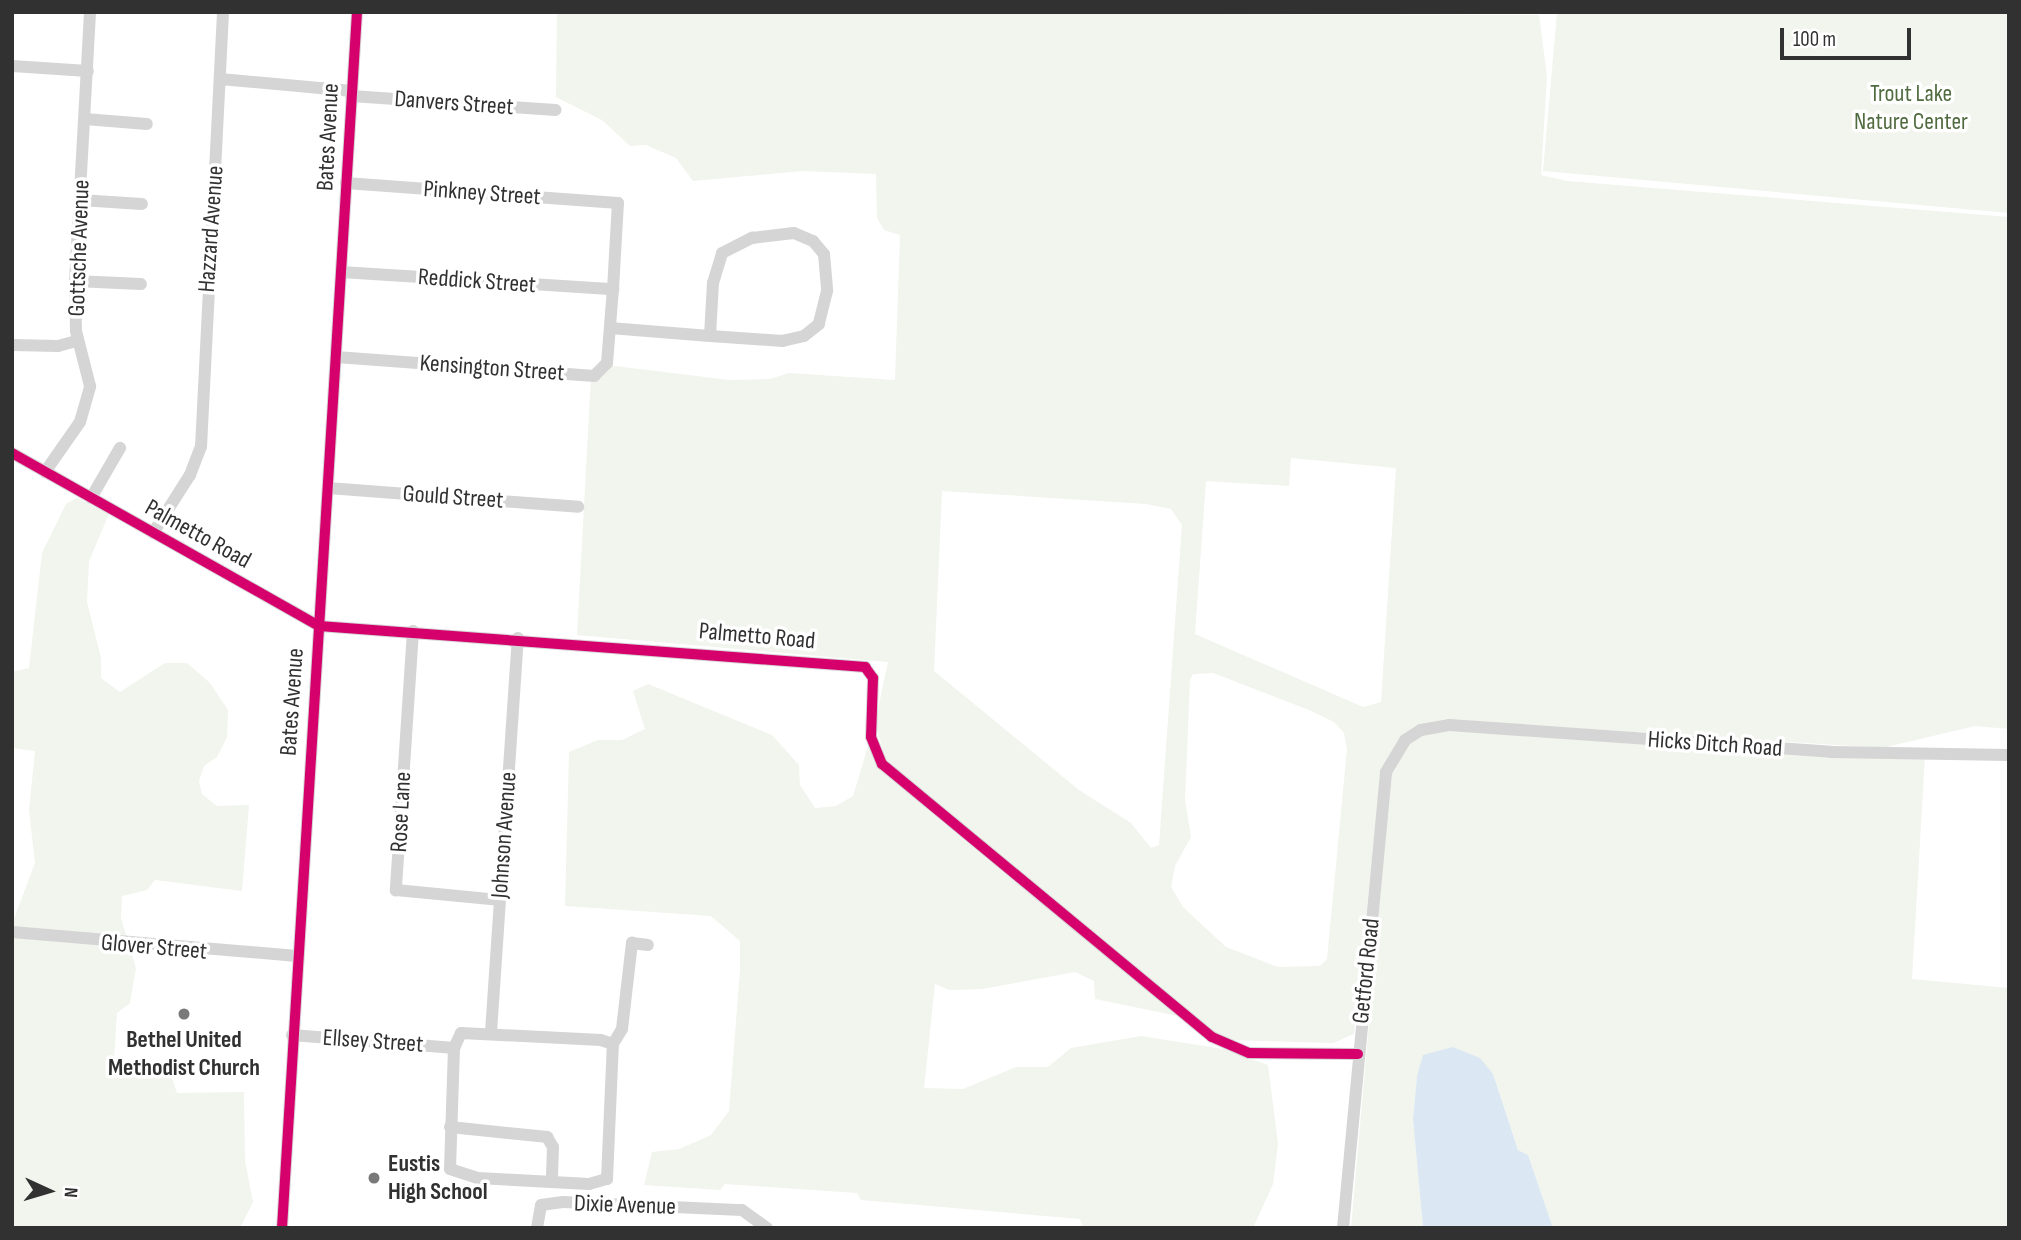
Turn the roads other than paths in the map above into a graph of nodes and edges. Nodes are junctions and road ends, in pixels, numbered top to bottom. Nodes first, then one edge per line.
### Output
1 (90, 12) edge
2 (223, 12) edge
3 (357, 12) edge
4 (12, 66) edge
5 (88, 71) junction
6 (220, 79) junction
7 (352, 93) junction
8 (556, 110) dead end
9 (85, 119) junction
10 (147, 124) dead end
11 (346, 183) junction
12 (80, 200) junction
13 (142, 204) dead end
14 (618, 204) joint
15 (341, 272) junction
16 (75, 281) junction
17 (141, 284) dead end
18 (613, 289) junction
19 (610, 328) junction
20 (710, 336) junction
21 (77, 341) junction
22 (12, 345) edge
23 (336, 357) junction
24 (120, 448) dead end
25 (12, 453) edge
26 (45, 472) junction
27 (328, 488) junction
28 (90, 498) junction
29 (578, 507) dead end
30 (153, 533) junction
31 (318, 626) junction
32 (413, 631) junction
33 (518, 638) junction
34 (1422, 730) joint
35 (2009, 755) edge
36 (499, 900) junction
37 (12, 932) edge
38 (648, 945) dead end
39 (297, 956) junction
40 (491, 1032) junction
41 (292, 1035) junction
42 (613, 1044) junction
43 (454, 1048) junction
44 (1358, 1054) junction
45 (450, 1127) junction
46 (552, 1182) junction
47 (282, 1228) edge
48 (537, 1228) edge
49 (767, 1228) edge
50 (1343, 1228) edge

1 - 5 street
2 - 6 street, Hazzard Avenue
3 - 7 street, Bates Avenue
4 - 5 street
5 - 9 street, Gottsche Avenue
6 - 7 street, Danvers Street
6 - 30 street, Hazzard Avenue
7 - 8 street, Danvers Street
7 - 11 street, Bates Avenue
9 - 10 street
9 - 12 street, Gottsche Avenue
11 - 14 street, Pinkney Street
11 - 15 street, Bates Avenue
12 - 13 street
12 - 16 street, Gottsche Avenue
14 - 18 street, Kensington Street
15 - 18 street, Reddick Street
15 - 23 street, Bates Avenue
16 - 17 street
16 - 21 street, Gottsche Avenue
18 - 19 street, Kensington Street
19 - 20 street
19 - 23 street, Kensington Street
20 - 20 street
21 - 22 street
21 - 26 street, Gottsche Avenue
23 - 27 street, Bates Avenue
24 - 28 street
25 - 26 street, Palmetto Road
26 - 28 street, Palmetto Road
27 - 29 street, Gould Street
27 - 31 street, Bates Avenue
28 - 30 street, Palmetto Road
30 - 31 street, Palmetto Road
31 - 32 street, Palmetto Road
31 - 39 street, Bates Avenue
32 - 33 street, Palmetto Road
32 - 36 street, Rose Lane
33 - 36 street, Johnson Avenue
33 - 44 street, Palmetto Road
34 - 35 street, Hicks Ditch Road
34 - 44 street, Getford Road
36 - 40 street, Johnson Avenue
37 - 39 street, Glover Street
38 - 42 street
39 - 41 street, Bates Avenue
40 - 42 street
40 - 43 street
41 - 43 street, Ellsey Street
41 - 47 street, Bates Avenue
42 - 46 street
43 - 45 street
44 - 50 street, Getford Road
45 - 46 street
45 - 46 street
48 - 49 street, Dixie Avenue

